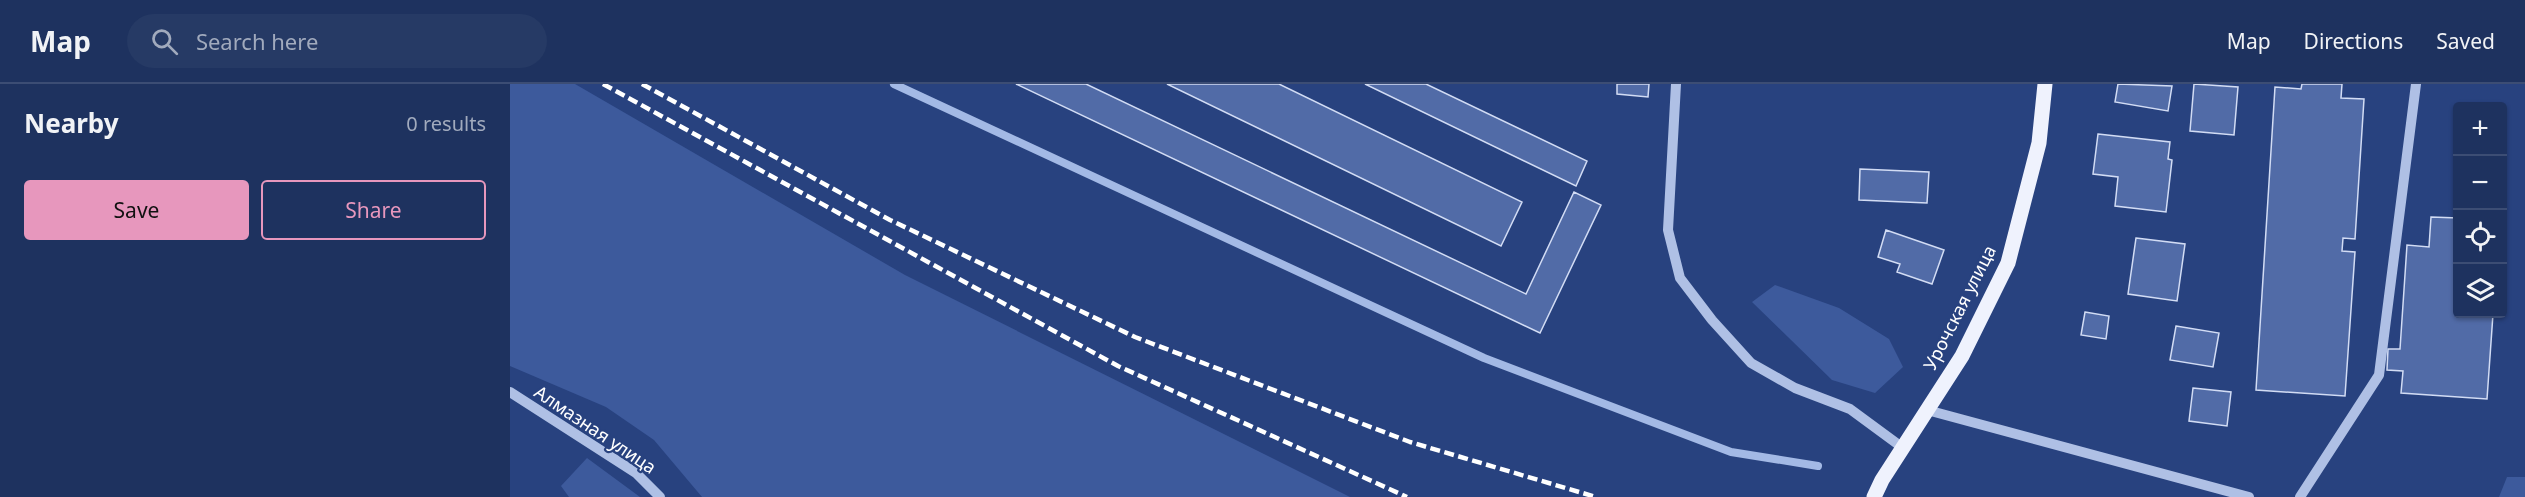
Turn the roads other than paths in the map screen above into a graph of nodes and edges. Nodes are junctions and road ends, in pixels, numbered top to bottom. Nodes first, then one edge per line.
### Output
1 (1676, 84) edge
2 (2045, 84) edge
3 (2416, 84) edge
4 (510, 392) edge
5 (1927, 410) junction
6 (1903, 447) junction
7 (660, 497) edge
8 (1874, 497) edge
9 (2249, 497) edge
10 (2300, 497) edge

1 - 6 street
2 - 5 main road, Урочская улица
3 - 10 street
4 - 7 street, Алмазная улица
5 - 6 main road, Урочская улица
5 - 9 street
6 - 8 main road, Урочская улица

